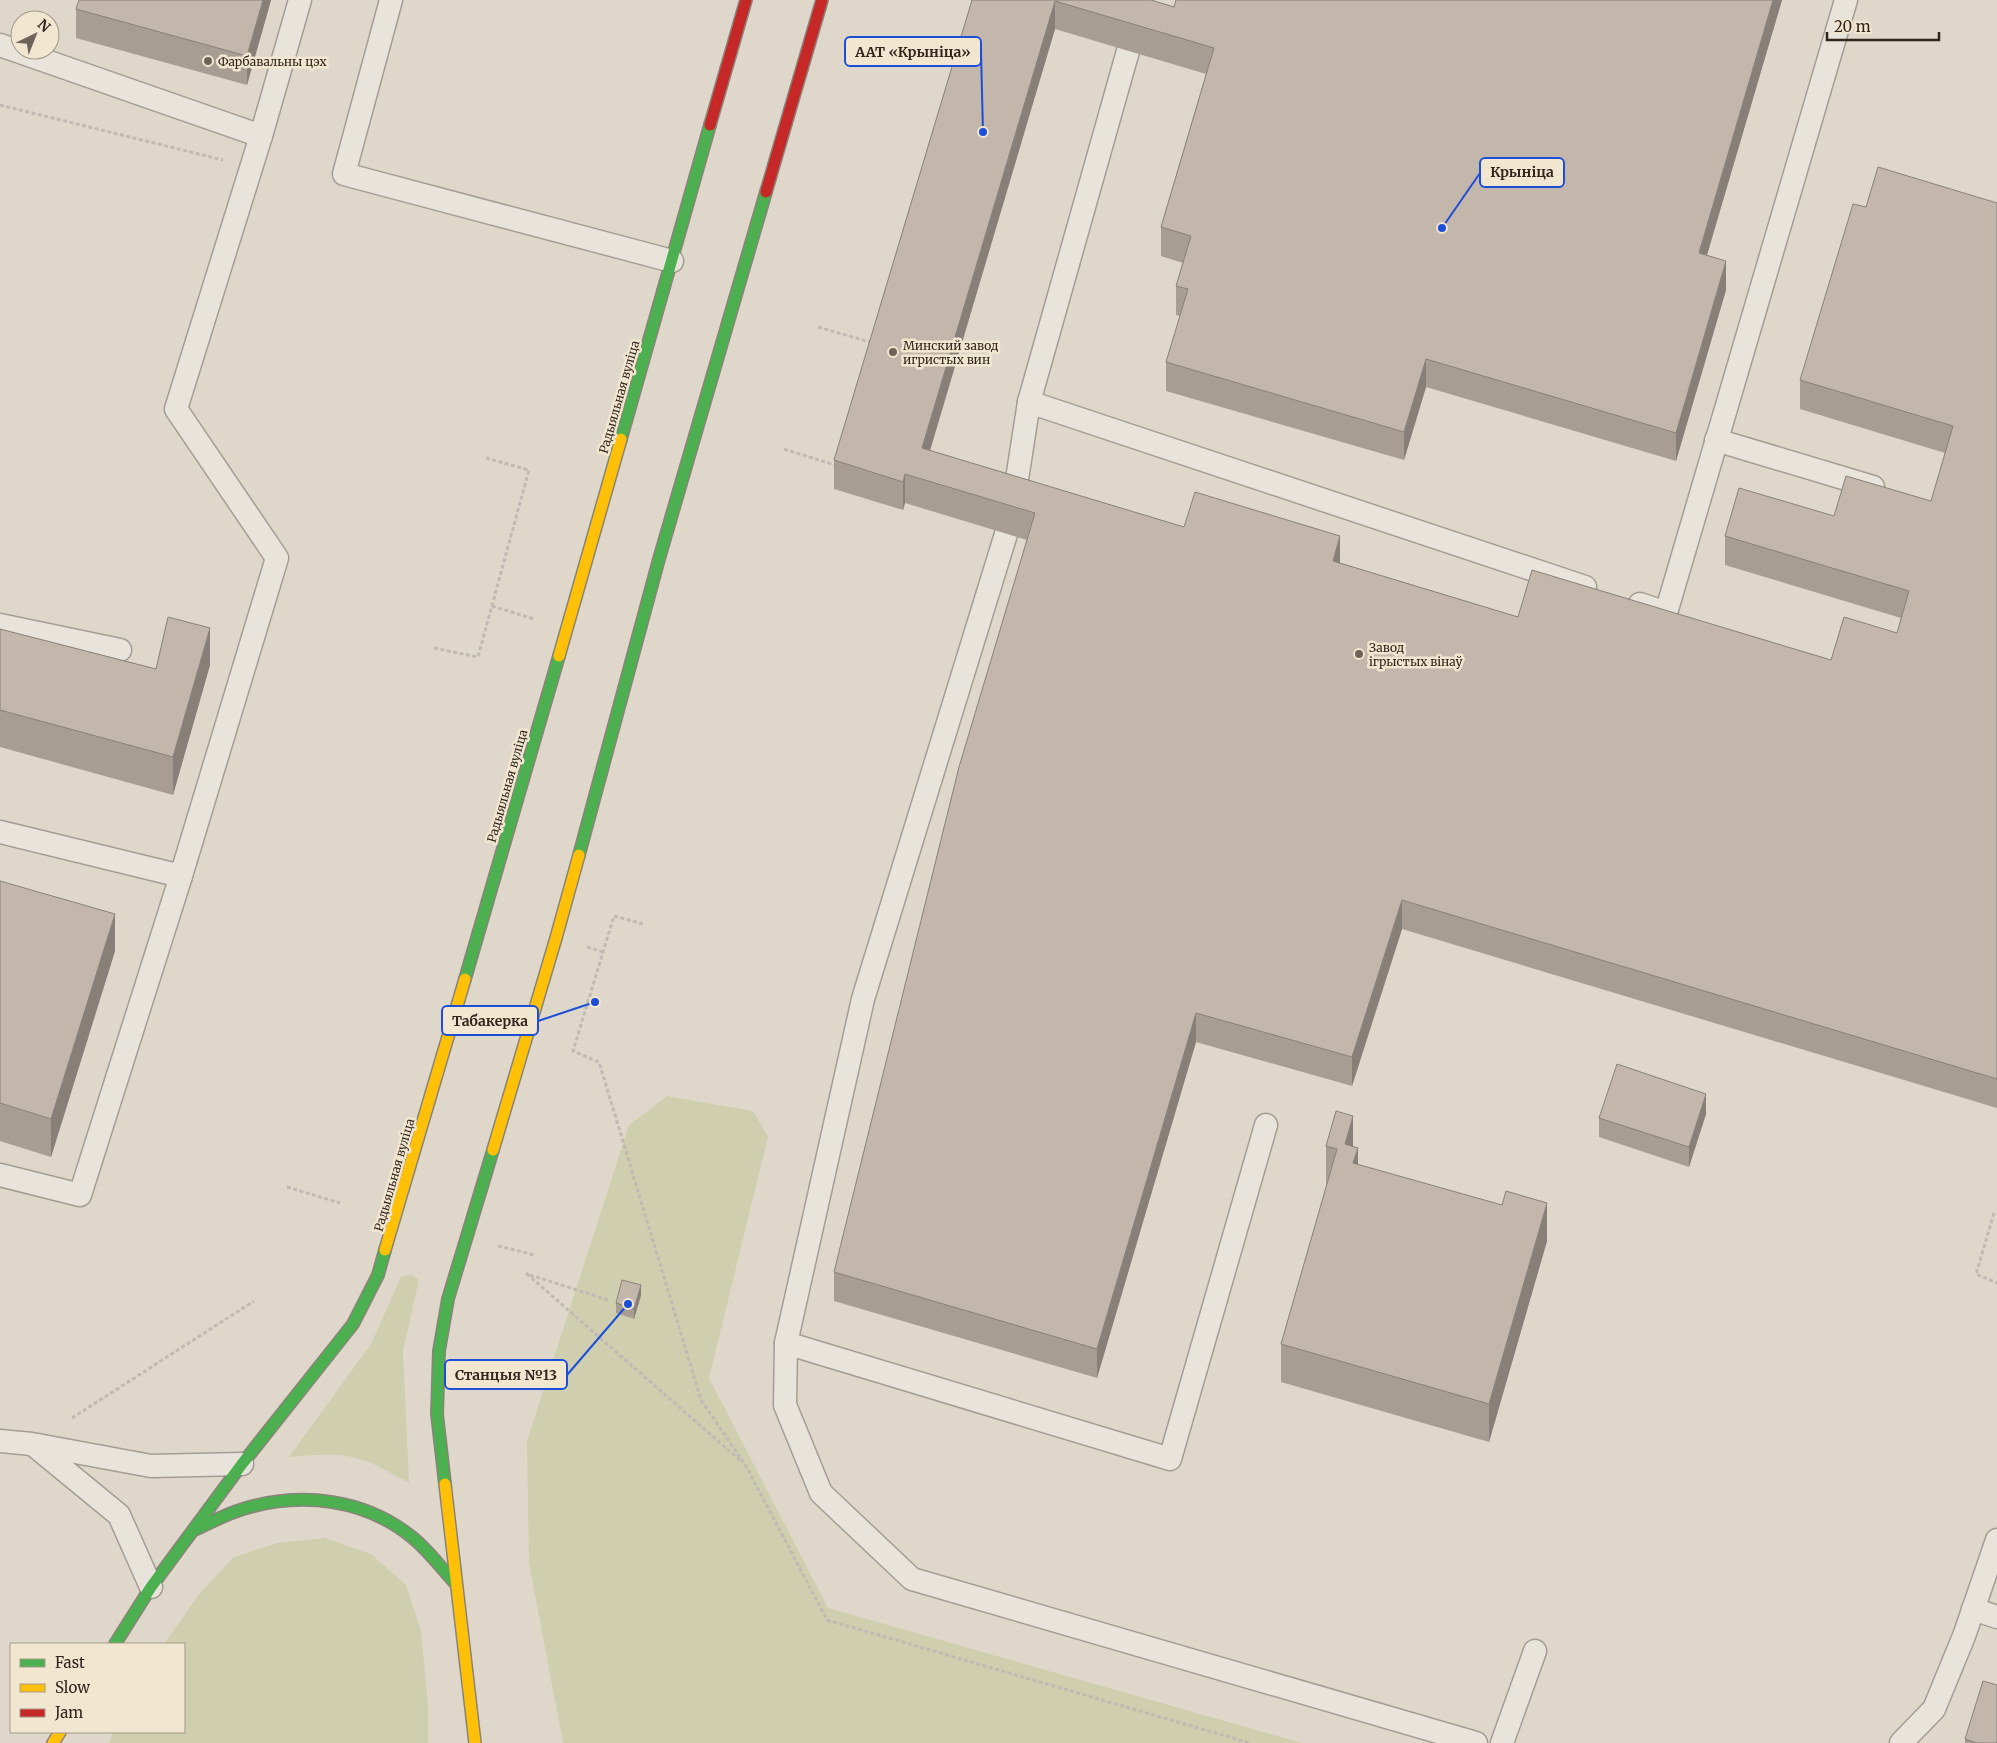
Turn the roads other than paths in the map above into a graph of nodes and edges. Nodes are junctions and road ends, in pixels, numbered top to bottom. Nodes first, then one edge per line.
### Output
1 (300, 0) edge
2 (391, 0) edge
3 (746, 0) edge
4 (822, 0) edge
5 (1846, 0) edge
6 (0, 45) edge
7 (1128, 51) edge
8 (261, 136) junction
9 (672, 261) junction
10 (1029, 402) junction
11 (1716, 440) junction
12 (1888, 492) edge
13 (1013, 505) edge
14 (1006, 534) dead end
15 (0, 625) edge
16 (120, 650) dead end
17 (0, 832) edge
18 (181, 876) junction
19 (1266, 1125) dead end
20 (0, 1175) edge
21 (786, 1343) junction
22 (0, 1441) edge
23 (32, 1444) junction
24 (242, 1464) junction
25 (193, 1530) junction
26 (1997, 1540) edge
27 (455, 1583) junction
28 (151, 1588) junction
29 (1973, 1610) junction
30 (1997, 1617) edge
31 (115, 1643) edge
32 (1535, 1651) dead end
33 (475, 1743) edge
34 (1476, 1743) edge
35 (1502, 1743) edge
36 (1901, 1743) edge

1 - 8 lane
2 - 9 lane
3 - 9 main road, Радыяльная вуліца
4 - 27 main road
5 - 11 lane
6 - 8 lane
7 - 10 lane
8 - 18 lane
9 - 24 main road, Радыяльная вуліца
10 - 11 lane
10 - 13 lane
11 - 12 lane
14 - 21 lane
15 - 16 lane
17 - 18 lane
18 - 20 lane
19 - 21 lane
21 - 34 lane
22 - 23 lane
23 - 24 lane
23 - 28 lane
24 - 25 main road, Радыяльная вуліца
25 - 27 main road
25 - 28 main road, Радыяльная вуліца
26 - 29 lane
27 - 33 main road
28 - 31 main road, Радыяльная вуліца
29 - 30 lane
29 - 36 lane
32 - 35 lane

